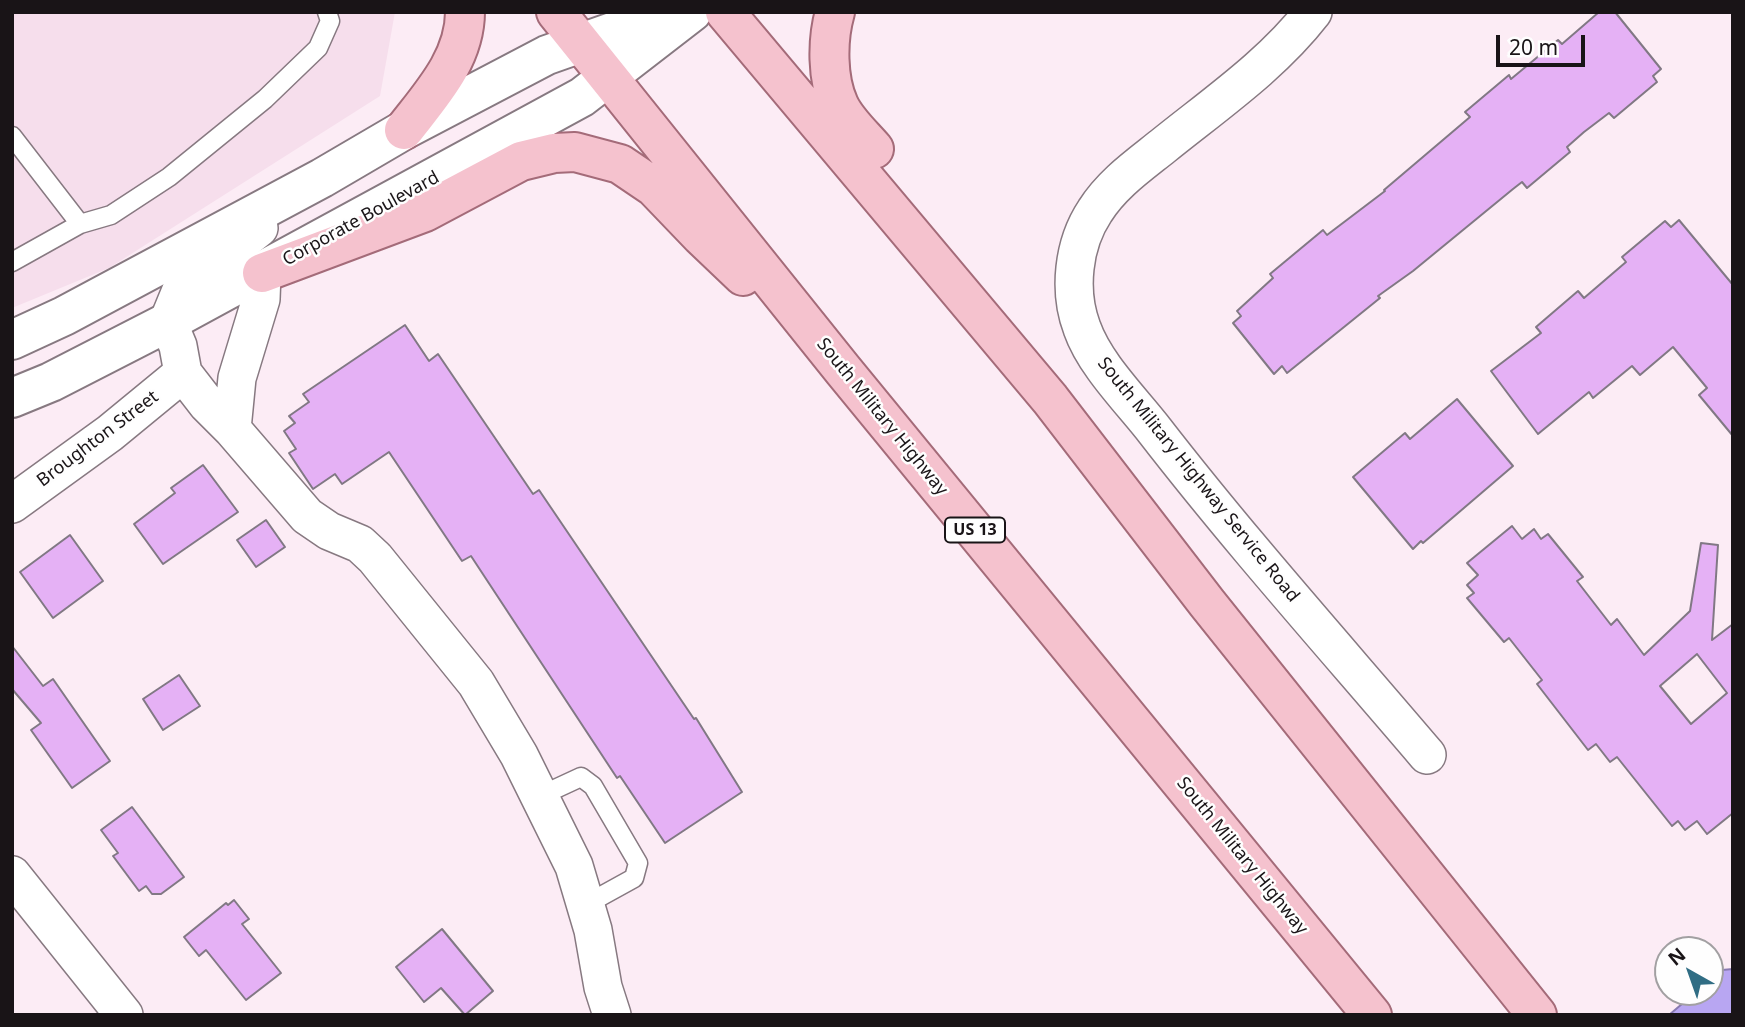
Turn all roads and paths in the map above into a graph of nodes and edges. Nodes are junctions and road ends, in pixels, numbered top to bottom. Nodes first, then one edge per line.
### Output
1 (327, 12) edge
2 (465, 12) edge
3 (556, 12) edge
4 (669, 12) edge
5 (692, 12) edge
6 (725, 12) edge
7 (835, 12) edge
8 (1313, 12) edge
9 (581, 43) junction
10 (608, 77) junction
11 (404, 130) junction
12 (12, 136) edge
13 (322, 178) junction
14 (80, 224) junction
15 (12, 262) edge
16 (262, 273) junction
17 (168, 322) junction
18 (12, 340) edge
19 (843, 370) junction
20 (183, 373) junction
21 (12, 398) edge
22 (1049, 399) junction
23 (232, 429) junction
24 (12, 504) edge
25 (1427, 755) dead end
26 (540, 796) junction
27 (13, 876) edge
28 (586, 905) junction
29 (1534, 1012) edge
30 (124, 1015) edge
31 (612, 1015) edge
32 (1372, 1015) edge

1 - 14 lane
2 - 11 main road
3 - 9 main road, South Military Highway / US 13
4 - 9 street
5 - 10 street, Corporate Boulevard
6 - 22 main road
7 - 22 main road
8 - 25 street, South Military Highway Service Road
9 - 10 main road, South Military Highway / US 13
9 - 11 street
10 - 16 street, Corporate Boulevard
10 - 19 main road, South Military Highway / US 13
11 - 13 street
12 - 14 lane
13 - 17 street
13 - 18 street
14 - 15 lane
16 - 17 street, Corporate Boulevard
16 - 19 main road
16 - 23 street
17 - 20 street
17 - 21 street, Corporate Boulevard
19 - 32 main road, South Military Highway / US 13
20 - 23 street
20 - 24 street, Broughton Street
22 - 29 main road
23 - 26 street
26 - 28 street
26 - 28 lane
27 - 30 street
28 - 31 street

